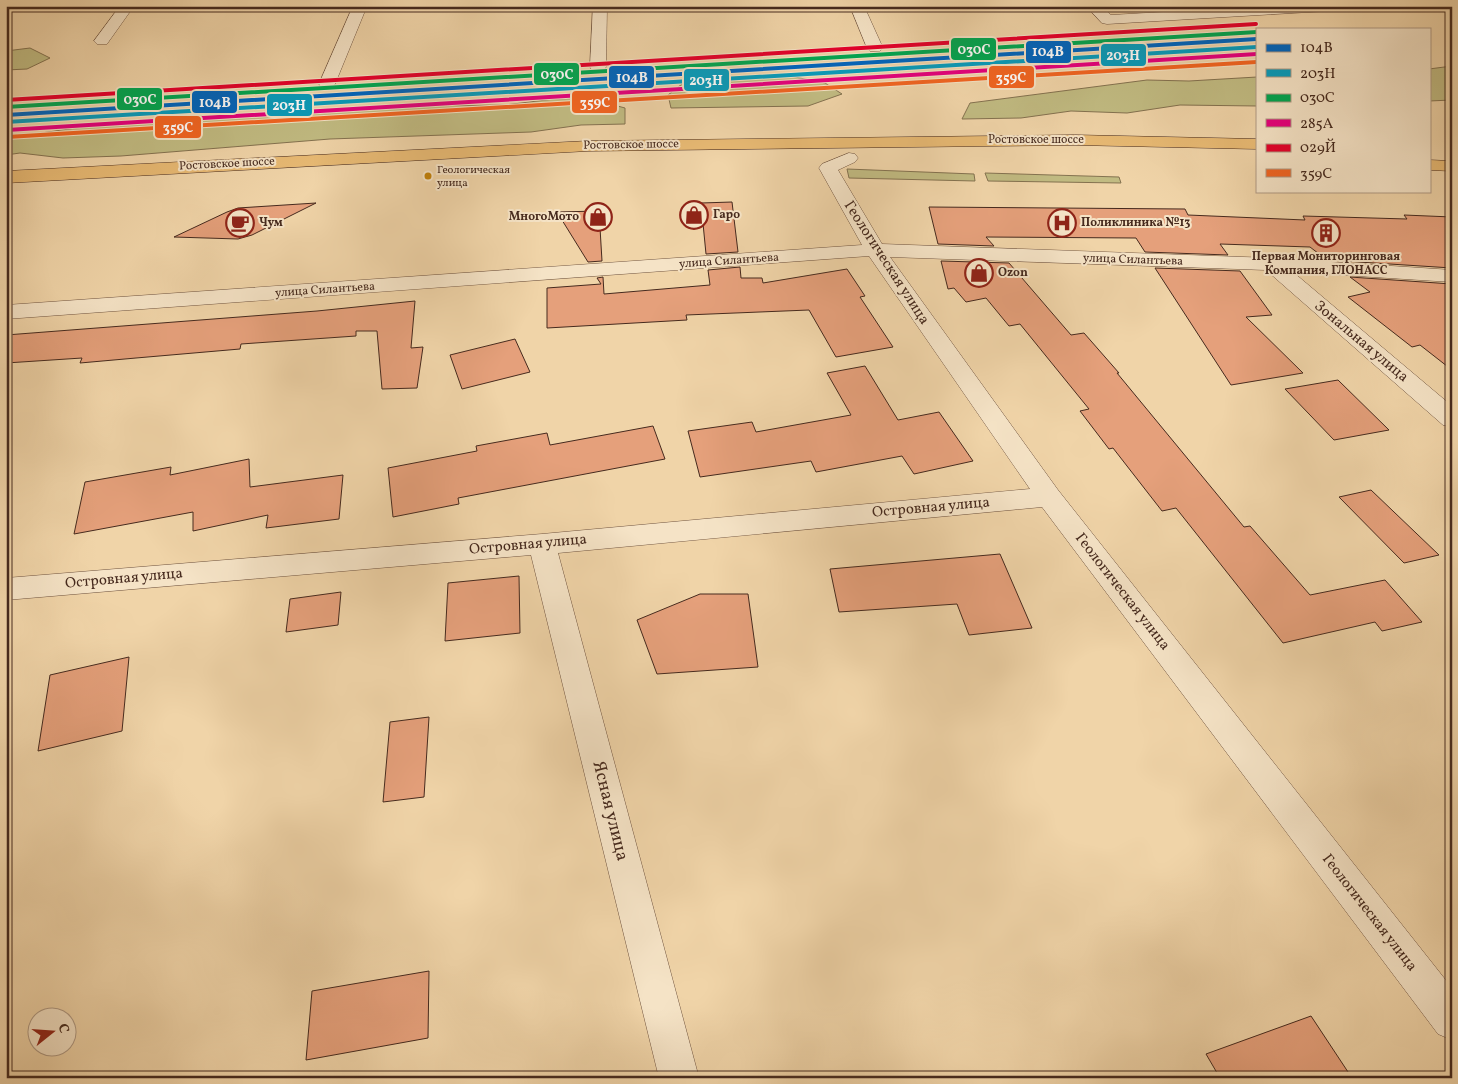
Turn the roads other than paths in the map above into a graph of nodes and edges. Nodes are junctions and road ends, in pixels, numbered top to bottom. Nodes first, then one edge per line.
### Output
1 (127, 6) edge
2 (360, 6) edge
3 (600, 6) edge
4 (857, 6) edge
5 (1093, 6) edge
6 (1344, 6) edge
7 (102, 41) dead end
8 (875, 48) dead end
9 (598, 67) dead end
10 (327, 84) dead end
11 (1256, 144) edge
12 (1430, 148) edge
13 (1452, 149) edge
14 (849, 158) junction
15 (1043, 158) dead end
16 (1100, 158) dead end
17 (1256, 161) edge
18 (1430, 165) edge
19 (1452, 166) edge
20 (6, 177) edge
21 (6, 191) edge
22 (874, 250) junction
23 (1270, 264) junction
24 (1452, 276) edge
25 (6, 312) edge
26 (1452, 419) edge
27 (1048, 497) junction
28 (542, 544) junction
29 (7, 592) edge
30 (1452, 1020) edge
31 (679, 1078) edge

1 - 7 street
2 - 10 street
3 - 9 street
4 - 8 street
5 - 6 street
11 - 20 highway, Ростовское шоссе
12 - 13 highway
14 - 15 highway, Ростовское шоссе
14 - 21 highway, Ростовское шоссе
14 - 22 street, Геологическая улица
16 - 17 highway, Ростовское шоссе
18 - 19 highway
22 - 23 street, улица Силантьева
22 - 25 street, улица Силантьева
22 - 27 street, Геологическая улица
23 - 24 street, улица Силантьева
23 - 26 street, Зональная улица
27 - 28 street, Островная улица
27 - 30 street, Геологическая улица
28 - 29 street, Островная улица
28 - 31 street, Ясная улица

